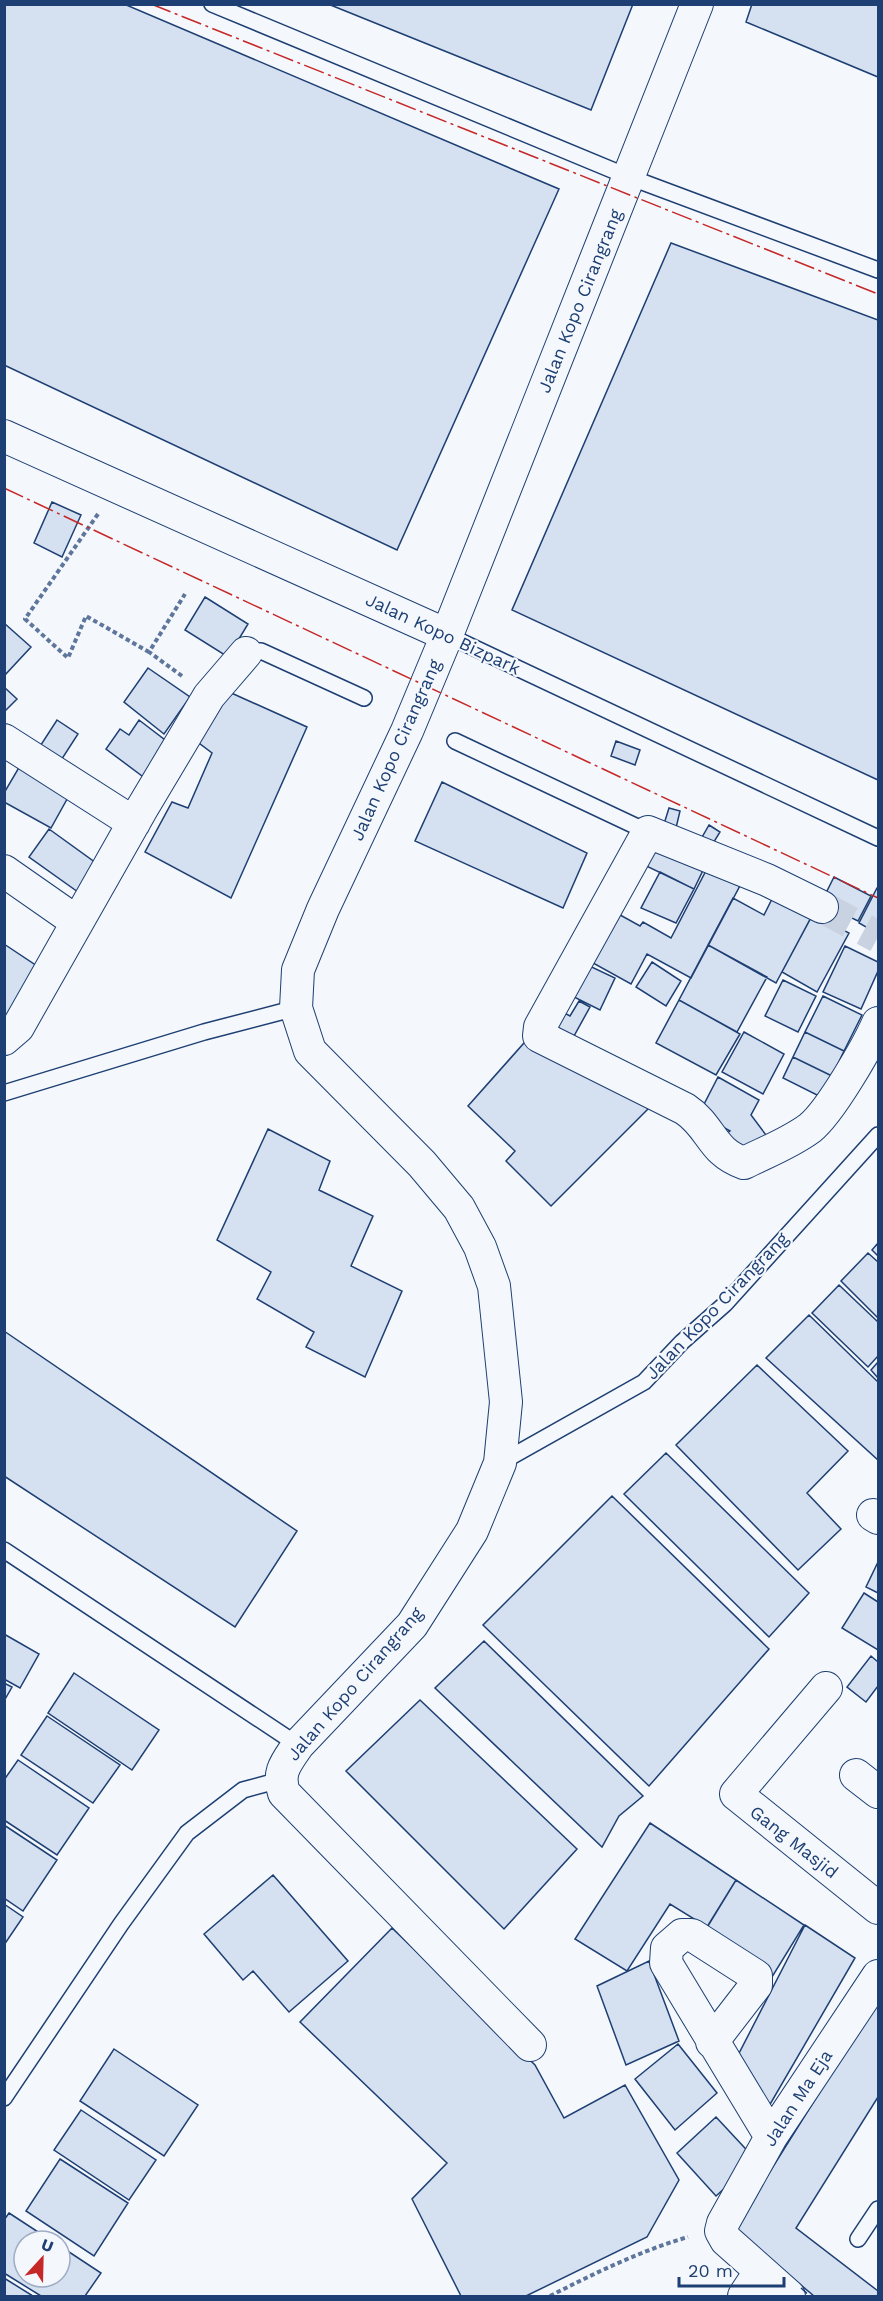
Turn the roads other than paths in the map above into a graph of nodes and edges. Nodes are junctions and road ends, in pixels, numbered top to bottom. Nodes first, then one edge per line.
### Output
1 (212, 4) edge
2 (697, 4) edge
3 (629, 177) junction
4 (879, 270) edge
5 (4, 436) edge
6 (447, 635) junction
7 (246, 653) joint
8 (364, 698) dead end
9 (4, 740) edge
10 (455, 741) dead end
11 (134, 823) junction
12 (648, 832) junction
13 (879, 838) edge
14 (4, 871) edge
15 (822, 907) tunnel mouth
16 (77, 922) junction
17 (297, 1008) junction
18 (879, 1023) edge
19 (4, 1039) edge
20 (4, 1093) edge
21 (879, 1135) edge
22 (500, 1463) junction
23 (4, 1550) edge
24 (826, 1688) dead end
25 (298, 1745) junction
26 (280, 1780) junction
27 (879, 1908) edge
28 (879, 1976) edge
29 (712, 2042) dead end
30 (530, 2045) dead end
31 (4, 2098) edge
32 (771, 2137) junction
33 (879, 2209) edge
34 (858, 2239) dead end
35 (752, 2284) edge
36 (789, 2296) edge

1 - 3 lane
2 - 3 street, Jalan Kopo Cirangrang
3 - 4 lane
3 - 6 street, Jalan Kopo Cirangrang
5 - 6 street, Jalan Kopo Bizpark
6 - 13 lane, Jalan Kopo Bizpark
6 - 17 street, Jalan Kopo Cirangrang
7 - 8 lane
7 - 11 street
9 - 11 street
10 - 12 lane
11 - 16 street
12 - 15 street
12 - 18 street
14 - 16 street
16 - 19 street
17 - 20 lane
17 - 22 street, Jalan Kopo Cirangrang
21 - 22 lane, Jalan Kopo Cirangrang
22 - 25 street, Jalan Kopo Cirangrang
23 - 25 lane
24 - 27 street, Gang Masjid
25 - 26 street, Jalan Kopo Cirangrang
26 - 30 street
26 - 31 lane, Jalan Kopo Cirangrang
28 - 32 street, Jalan Ma Eja
29 - 32 street
32 - 35 street, Jalan Ma Eja
33 - 34 lane
35 - 36 street

